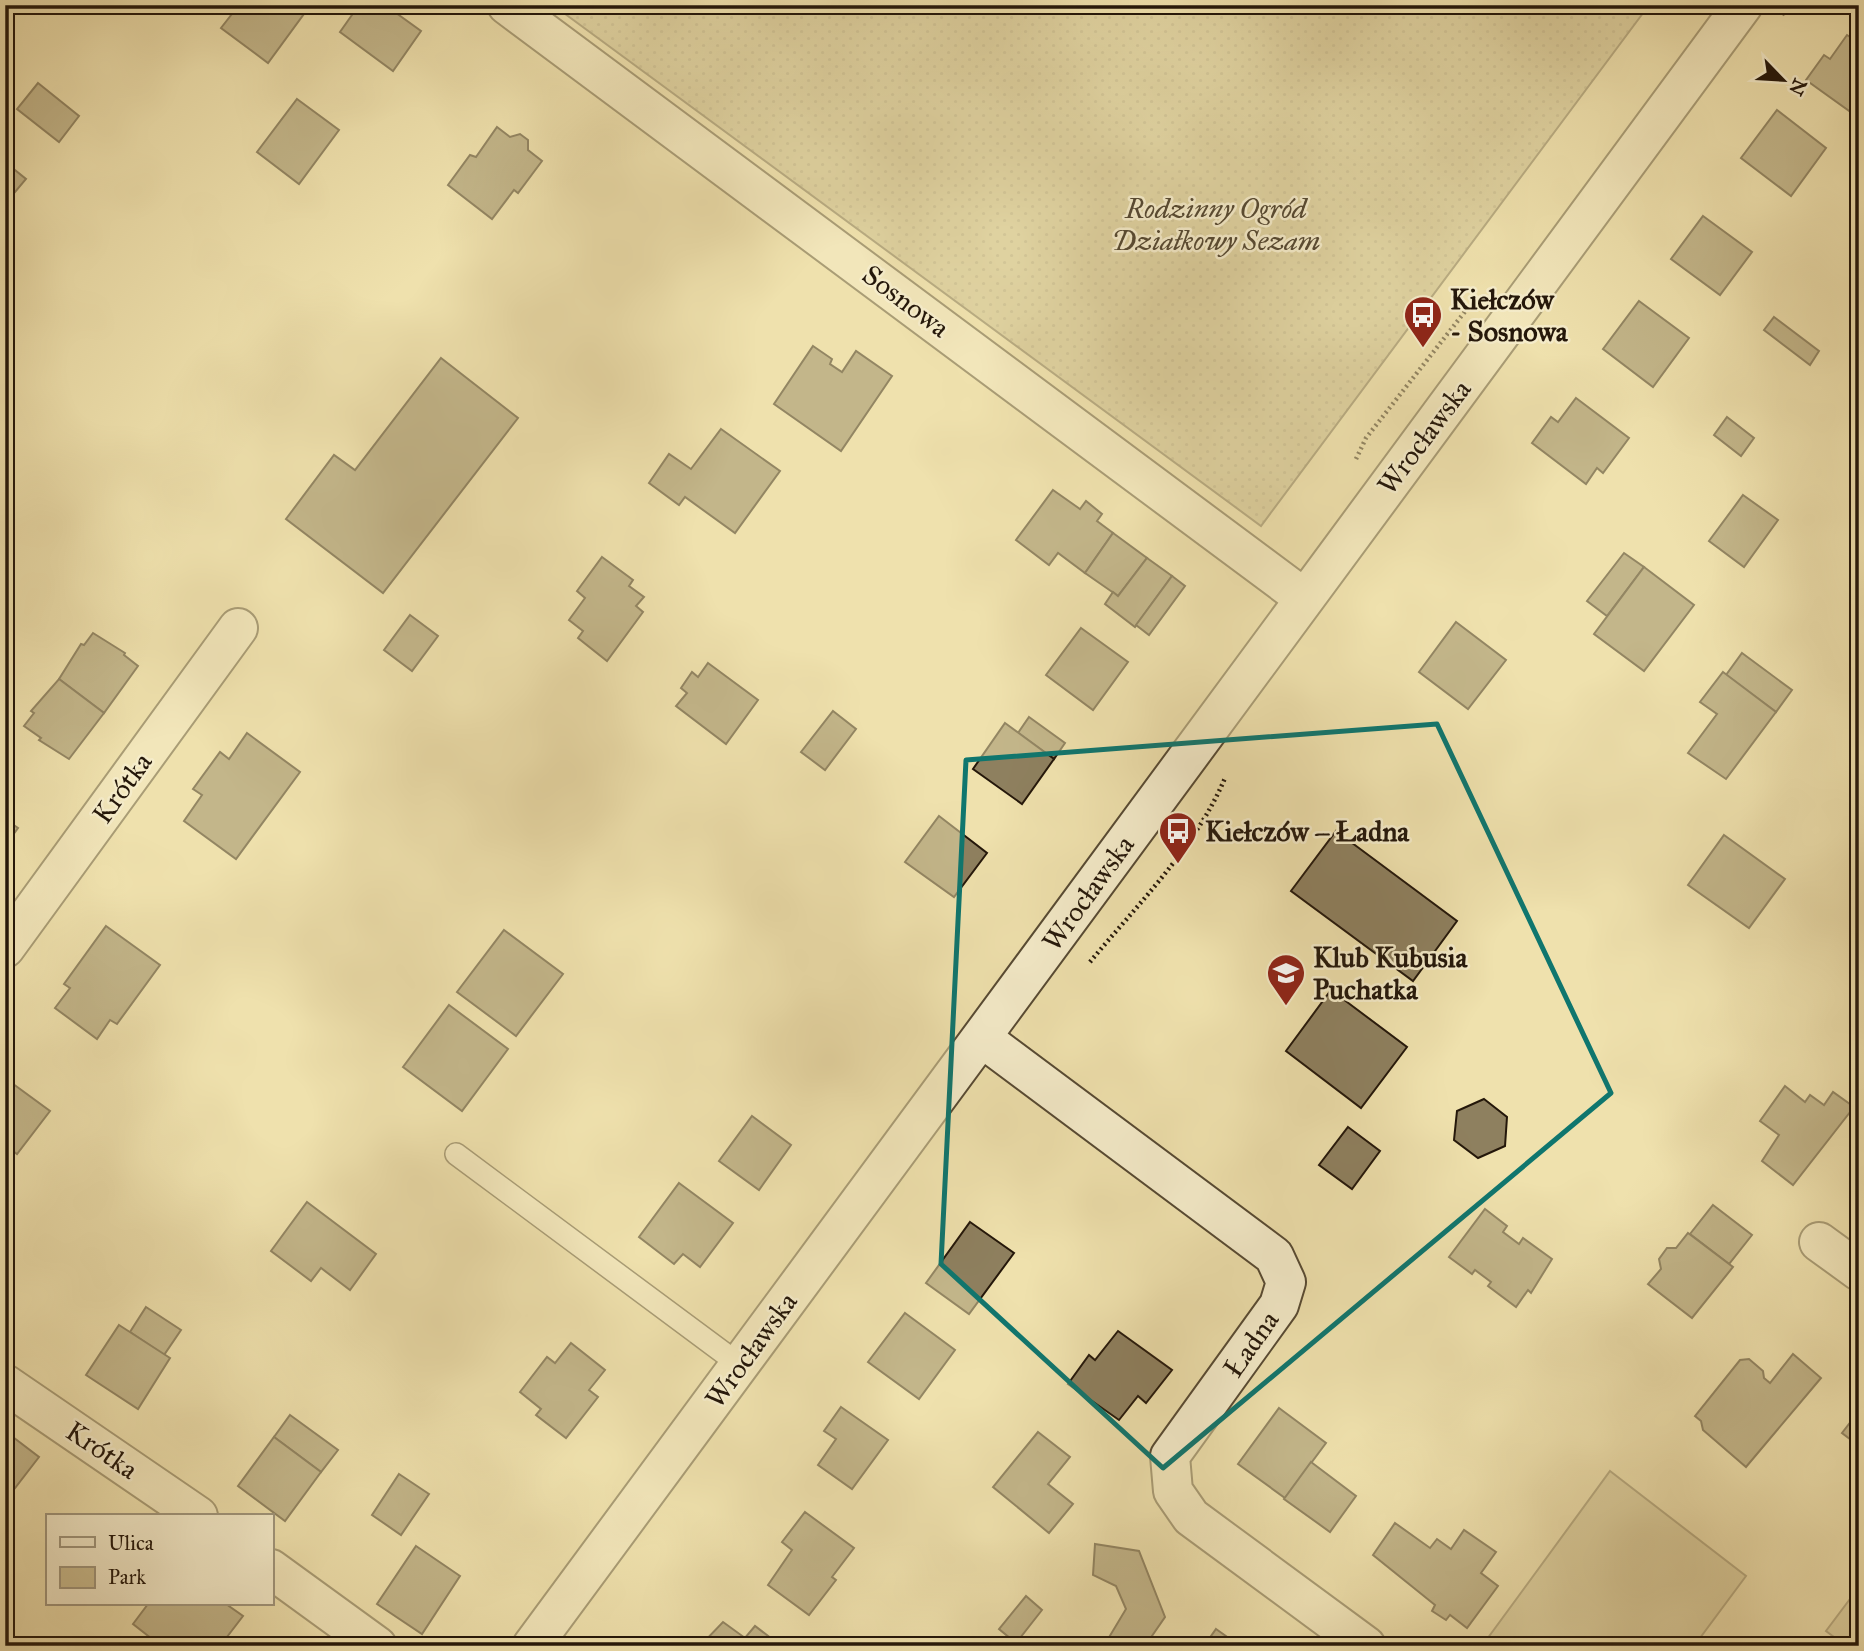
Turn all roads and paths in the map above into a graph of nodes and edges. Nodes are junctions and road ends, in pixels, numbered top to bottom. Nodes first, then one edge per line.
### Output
1 (508, 5) edge
2 (1743, 5) edge
3 (1304, 598) junction
4 (238, 628) dead end
5 (5, 948) edge
6 (982, 1038) junction
7 (456, 1154) dead end
8 (1819, 1242) dead end
9 (1859, 1271) edge
10 (740, 1365) junction
11 (5, 1384) edge
12 (195, 1514) edge
13 (273, 1570) edge
14 (377, 1646) edge
15 (532, 1646) edge
16 (1366, 1646) edge

1 - 3 street, Sosnowa
2 - 3 street, Wrocławska
3 - 6 street, Wrocławska
4 - 5 street, Krótka
6 - 10 street, Wrocławska
6 - 16 street, Ładna
7 - 10 lane
8 - 9 street
10 - 15 street, Wrocławska
11 - 12 street, Krótka
13 - 14 street

